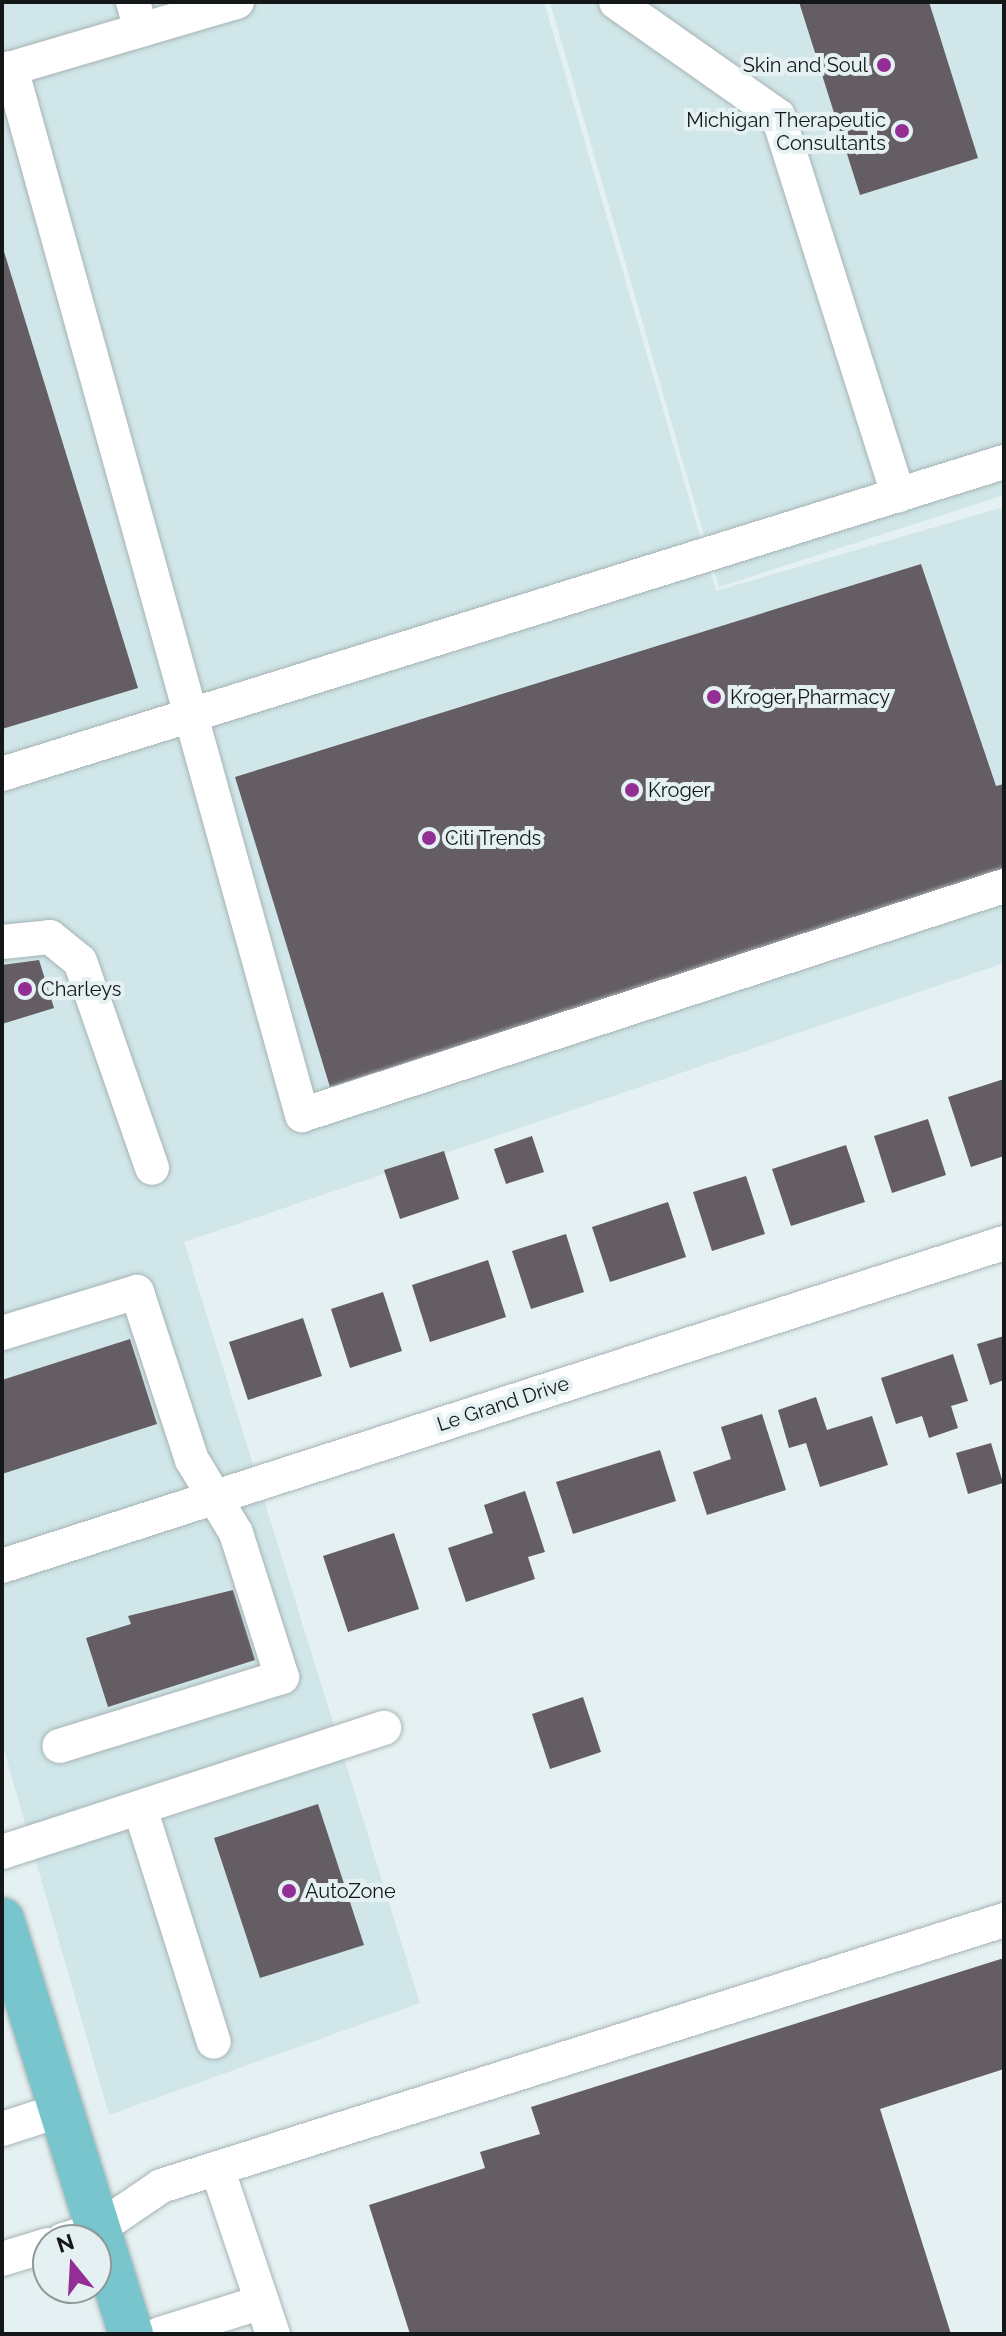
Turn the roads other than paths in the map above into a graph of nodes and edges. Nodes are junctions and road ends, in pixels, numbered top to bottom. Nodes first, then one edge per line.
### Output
1 (237, 2) edge
2 (616, 2) edge
3 (137, 16) edge
4 (6, 70) edge
5 (1004, 462) edge
6 (898, 495) junction
7 (189, 720) junction
8 (2, 774) edge
9 (1004, 886) edge
10 (2, 942) edge
11 (152, 1168) dead end
12 (1004, 1243) edge
13 (2, 1333) edge
14 (214, 1497) junction
15 (3, 1563) edge
16 (384, 1728) dead end
17 (59, 1746) dead end
18 (140, 1808) junction
19 (2, 1852) edge
20 (2, 1920) edge
21 (1004, 1920) edge
22 (214, 2042) dead end
23 (61, 2110) junction
24 (2, 2129) edge
25 (217, 2168) junction
26 (79, 2224) edge
27 (98, 2224) edge
28 (32, 2250) edge
29 (2, 2259) edge
30 (112, 2296) edge
31 (267, 2318) edge
32 (131, 2334) edge
33 (160, 2334) edge

1 - 3 street
2 - 6 street
3 - 4 street
4 - 7 street
5 - 6 street
6 - 7 street
7 - 8 street
7 - 9 street
10 - 11 street
12 - 14 street, Le Grand Drive
13 - 14 street
14 - 15 street, Le Grand Drive
14 - 17 street
16 - 18 street
18 - 19 street
18 - 22 street
20 - 23 main road
21 - 25 street
23 - 24 street
23 - 26 main road
25 - 27 street
25 - 31 street
28 - 29 street
30 - 32 main road
31 - 33 street

